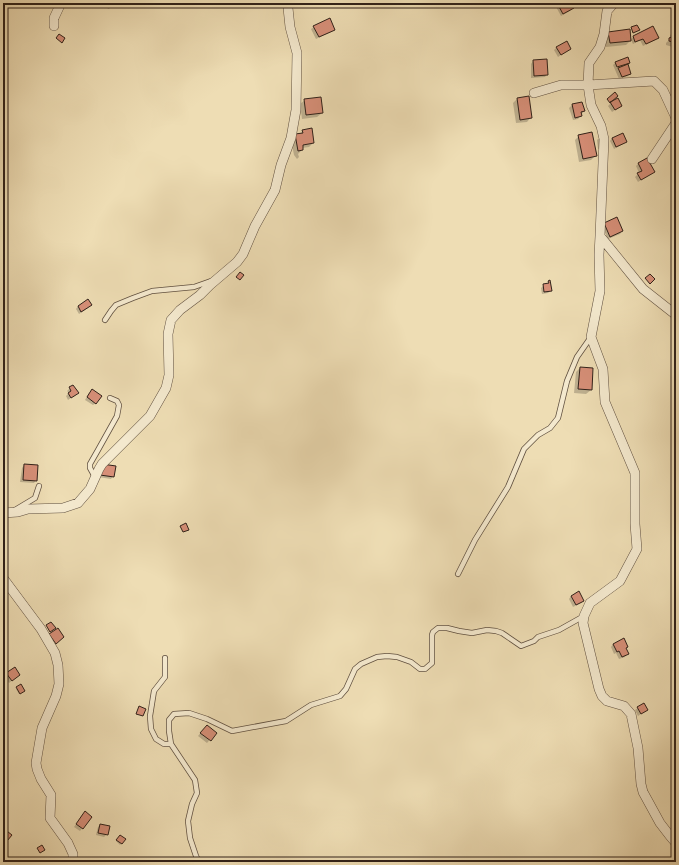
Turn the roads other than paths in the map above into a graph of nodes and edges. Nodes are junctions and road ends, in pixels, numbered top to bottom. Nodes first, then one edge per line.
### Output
1 (61, 3) edge
2 (289, 3) edge
3 (614, 3) edge
4 (54, 26) dead end
5 (588, 85) junction
6 (534, 93) dead end
7 (676, 118) edge
8 (676, 123) edge
9 (652, 159) dead end
10 (600, 236) junction
11 (216, 280) junction
12 (676, 315) edge
13 (105, 320) dead end
14 (591, 337) junction
15 (110, 398) dead end
16 (95, 477) junction
17 (39, 486) dead end
18 (8, 513) edge
19 (458, 574) dead end
20 (3, 578) edge
21 (584, 616) junction
22 (165, 658) dead end
23 (171, 744) junction
24 (676, 843) edge
25 (73, 862) edge
26 (199, 862) edge

1 - 4 street
2 - 11 street
3 - 5 street
5 - 6 street
5 - 7 street
5 - 10 street
8 - 9 street
10 - 12 street
10 - 14 street
11 - 13 lane
11 - 16 street
14 - 19 lane
14 - 21 street
15 - 16 lane
16 - 18 street
17 - 18 lane
20 - 25 street
21 - 23 lane
21 - 24 street
22 - 23 lane
23 - 26 lane

